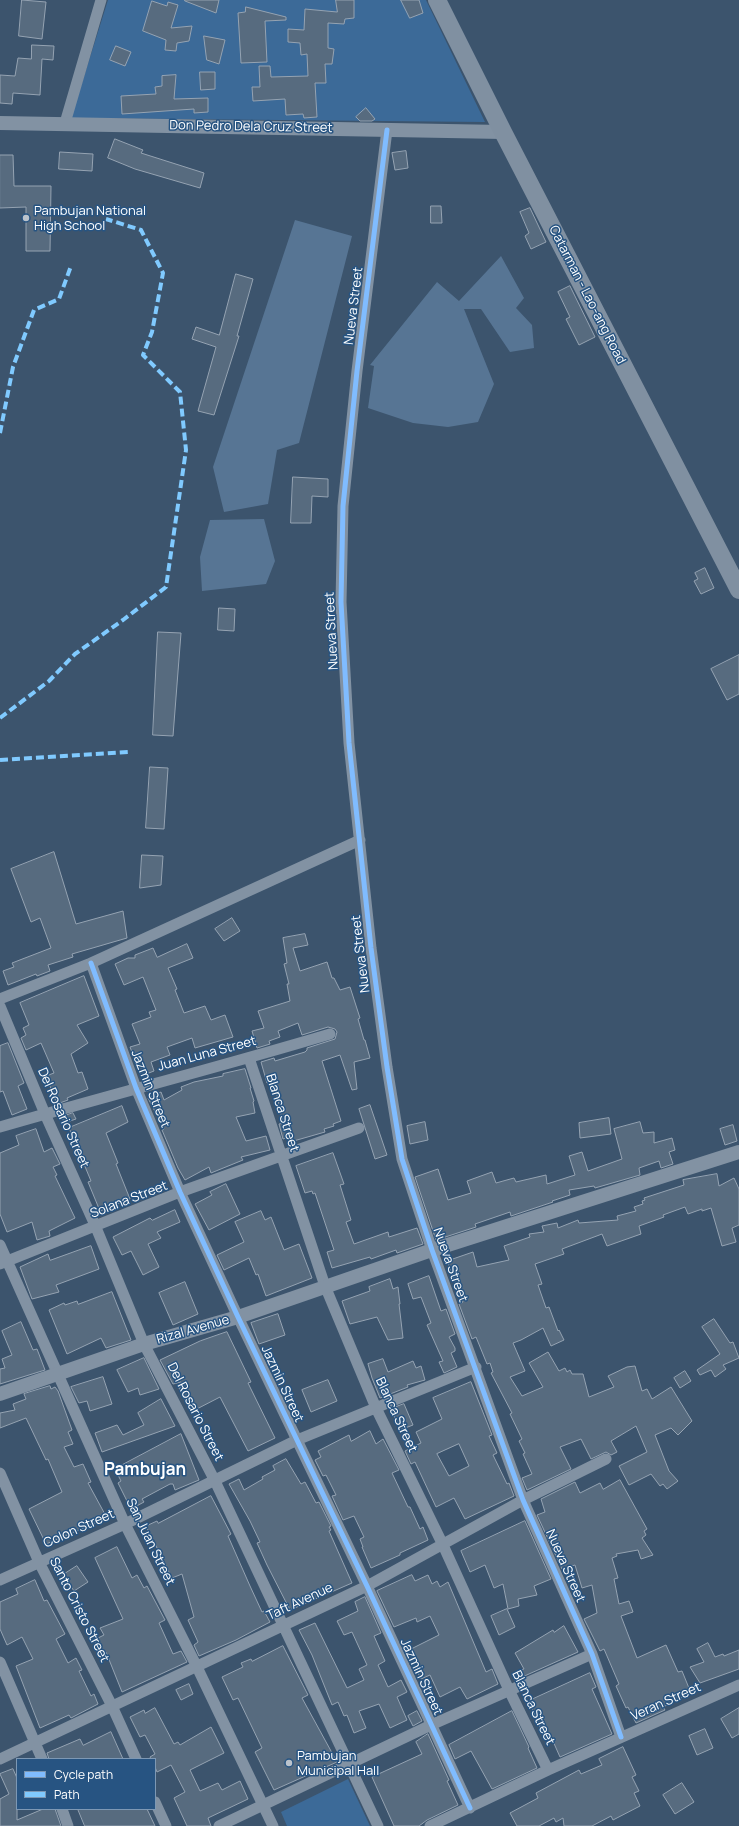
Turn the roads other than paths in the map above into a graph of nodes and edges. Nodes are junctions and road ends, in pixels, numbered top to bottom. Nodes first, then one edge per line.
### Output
1 (101, 0) edge
2 (437, 0) edge
3 (0, 123) edge
4 (65, 123) junction
5 (387, 130) junction
6 (502, 132) junction
7 (739, 590) edge
8 (360, 840) junction
9 (91, 963) junction
10 (0, 999) edge
11 (0, 1006) edge
12 (330, 1034) dead end
13 (249, 1058) junction
14 (136, 1088) junction
15 (45, 1114) junction
16 (0, 1127) edge
17 (358, 1128) dead end
18 (739, 1152) edge
19 (281, 1155) junction
20 (180, 1192) junction
21 (95, 1225) junction
22 (0, 1245) edge
23 (432, 1250) junction
24 (3, 1262) edge
25 (325, 1286) junction
26 (238, 1317) junction
27 (144, 1344) junction
28 (476, 1367) junction
29 (56, 1374) junction
30 (0, 1394) edge
31 (376, 1408) junction
32 (297, 1440) junction
33 (606, 1459) dead end
34 (0, 1473) edge
35 (215, 1481) junction
36 (523, 1500) junction
37 (125, 1524) junction
38 (443, 1545) junction
39 (39, 1562) junction
40 (0, 1580) edge
41 (367, 1586) junction
42 (284, 1625) junction
43 (592, 1654) junction
44 (0, 1662) edge
45 (197, 1667) junction
46 (739, 1685) edge
47 (509, 1690) junction
48 (112, 1706) junction
49 (431, 1725) junction
50 (622, 1737) junction
51 (35, 1743) junction
52 (42, 1758) edge
53 (136, 1758) edge
54 (0, 1759) edge
55 (350, 1765) junction
56 (548, 1770) junction
57 (156, 1804) edge
58 (262, 1805) junction
59 (470, 1808) junction
60 (62, 1810) edge
61 (68, 1826) edge
62 (166, 1826) edge
63 (219, 1826) edge
64 (272, 1826) edge
65 (378, 1826) edge
66 (430, 1826) edge

1 - 4 street
2 - 6 main road, Catarman - Lao-ang Road
3 - 4 street, Don Pedro Dela Cruz Street
4 - 5 street, Don Pedro Dela Cruz Street
5 - 6 street, Don Pedro Dela Cruz Street
5 - 8 street, Nueva Street
6 - 7 main road, Catarman - Lao-ang Road
8 - 9 street
8 - 23 street, Nueva Street
9 - 10 street
9 - 14 street, Jazmin Street
11 - 15 street, Del Rosario Street
12 - 13 street, Juan Luna Street
13 - 14 street, Juan Luna Street
13 - 19 street, Blanca Street
14 - 15 street, Juan Luna Street
14 - 20 street, Jazmin Street
15 - 16 street, Juan Luna Street
15 - 21 street, Del Rosario Street
17 - 19 street, Solana Street
18 - 23 street, Rizal Avenue
19 - 20 street, Solana Street
19 - 25 street, Blanca Street
20 - 21 street, Solana Street
20 - 26 street, Jazmin Street
21 - 24 street, Solana Street
21 - 27 street, Del Rosario Street
22 - 24 street, San Juan Street
23 - 25 street, Rizal Avenue
23 - 28 street, Nueva Street
24 - 29 street, San Juan Street
25 - 26 street, Rizal Avenue
25 - 31 street, Blanca Street
26 - 27 street, Rizal Avenue
26 - 32 street, Jazmin Street
27 - 29 street, Rizal Avenue
27 - 35 street, Del Rosario Street
28 - 31 street, Colon Street
28 - 36 street, Nueva Street
29 - 30 street, Rizal Avenue
29 - 37 street, San Juan Street
31 - 32 street, Colon Street
31 - 38 street, Blanca Street
32 - 35 street, Colon Street
32 - 41 street, Jazmin Street
33 - 36 street, Taft Avenue
34 - 39 street, Santo Cristo Street
35 - 37 street, Colon Street
35 - 42 street, Del Rosario Street
36 - 38 street, Taft Avenue
36 - 43 street, Nueva Street
37 - 39 street, Colon Street
37 - 45 street, San Juan Street
38 - 41 street, Taft Avenue
38 - 47 street, Blanca Street
39 - 40 street, Colon Street
39 - 48 street, Santo Cristo Street
41 - 42 street, Taft Avenue
41 - 49 street, Jazmin Street
42 - 45 street, Taft Avenue
42 - 55 street, Del Rosario Street
43 - 47 street
43 - 50 street, Nueva Street
44 - 51 street
45 - 48 street, Taft Avenue
45 - 58 street, San Juan Street
46 - 50 street, Veran Street
47 - 49 street
47 - 56 street, Blanca Street
48 - 51 street, Taft Avenue
48 - 53 street, Santo Cristo Street
49 - 55 street
49 - 59 street, Jazmin Street
50 - 56 street, Veran Street
51 - 52 street
51 - 54 street, Taft Avenue
55 - 58 street
55 - 65 street, Del Rosario Street
56 - 59 street, Veran Street
57 - 62 street
58 - 63 street
58 - 64 street, San Juan Street
59 - 66 street, Veran Street
60 - 61 street

